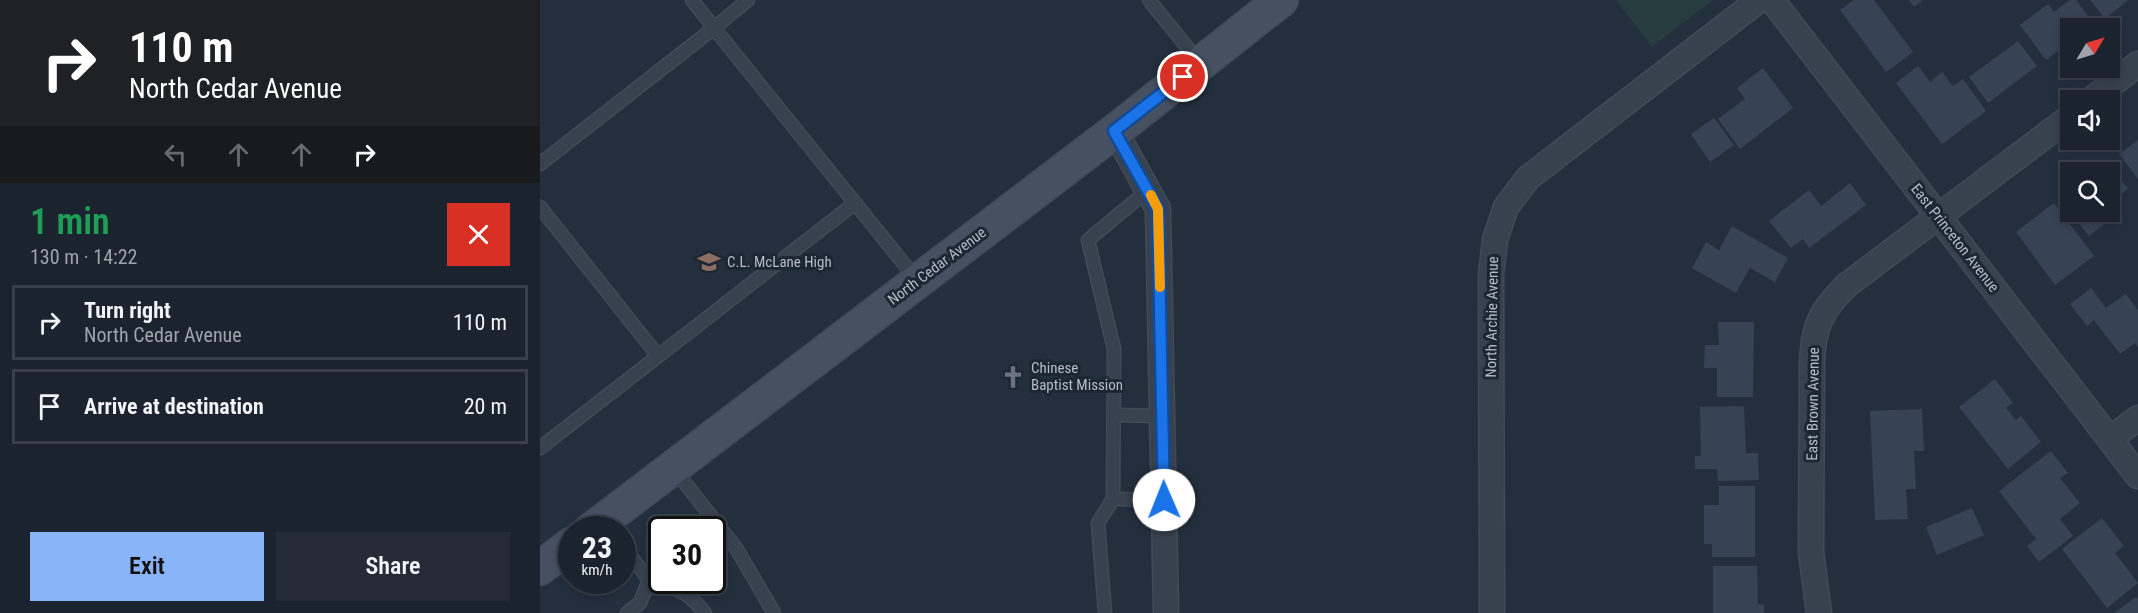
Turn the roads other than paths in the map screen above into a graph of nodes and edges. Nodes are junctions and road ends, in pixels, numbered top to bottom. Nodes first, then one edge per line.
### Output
1 (692, 0) edge
2 (748, 0) edge
3 (1149, 0) edge
4 (1281, 0) edge
5 (1759, 0) edge
6 (1772, 0) edge
7 (714, 28) junction
8 (1200, 64) junction
9 (2138, 64) edge
10 (2104, 90) edge
11 (2060, 125) edge
12 (1114, 131) junction
13 (540, 164) edge
14 (1148, 190) junction
15 (855, 202) junction
16 (540, 207) edge
17 (1939, 216) junction
18 (918, 281) junction
19 (658, 356) junction
20 (1114, 416) junction
21 (1162, 416) junction
22 (2138, 418) edge
23 (2110, 439) junction
24 (540, 448) edge
25 (673, 467) junction
26 (2138, 476) edge
27 (1113, 499) junction
28 (1164, 500) junction
29 (622, 516) edge
30 (558, 554) edge
31 (636, 565) edge
32 (540, 568) edge
33 (648, 579) edge
34 (648, 583) edge
35 (687, 594) edge
36 (627, 613) edge
37 (705, 613) edge
38 (774, 613) edge
39 (1105, 613) edge
40 (1166, 613) edge
41 (1492, 613) edge
42 (1819, 613) edge

1 - 7 lane
2 - 7 lane
3 - 8 lane
4 - 8 main road, North Cedar Avenue
5 - 41 street, North Archie Avenue
6 - 17 street, East Princeton Avenue
7 - 13 lane
7 - 15 lane
8 - 12 main road, North Cedar Avenue
9 - 10 street
11 - 17 street, East Brown Avenue
12 - 14 street
12 - 18 main road, North Cedar Avenue
14 - 20 lane
14 - 21 street
15 - 18 lane
15 - 19 lane
16 - 19 lane
17 - 23 street, East Princeton Avenue
17 - 42 street, East Brown Avenue
18 - 25 main road, North Cedar Avenue
19 - 24 lane
20 - 21 lane
20 - 27 lane
21 - 28 street
22 - 23 street
23 - 26 street, East Princeton Avenue
25 - 29 main road, North Cedar Avenue
25 - 38 lane
27 - 28 lane
27 - 39 lane
28 - 40 street
30 - 32 main road
31 - 33 lane
34 - 36 lane
35 - 37 lane

